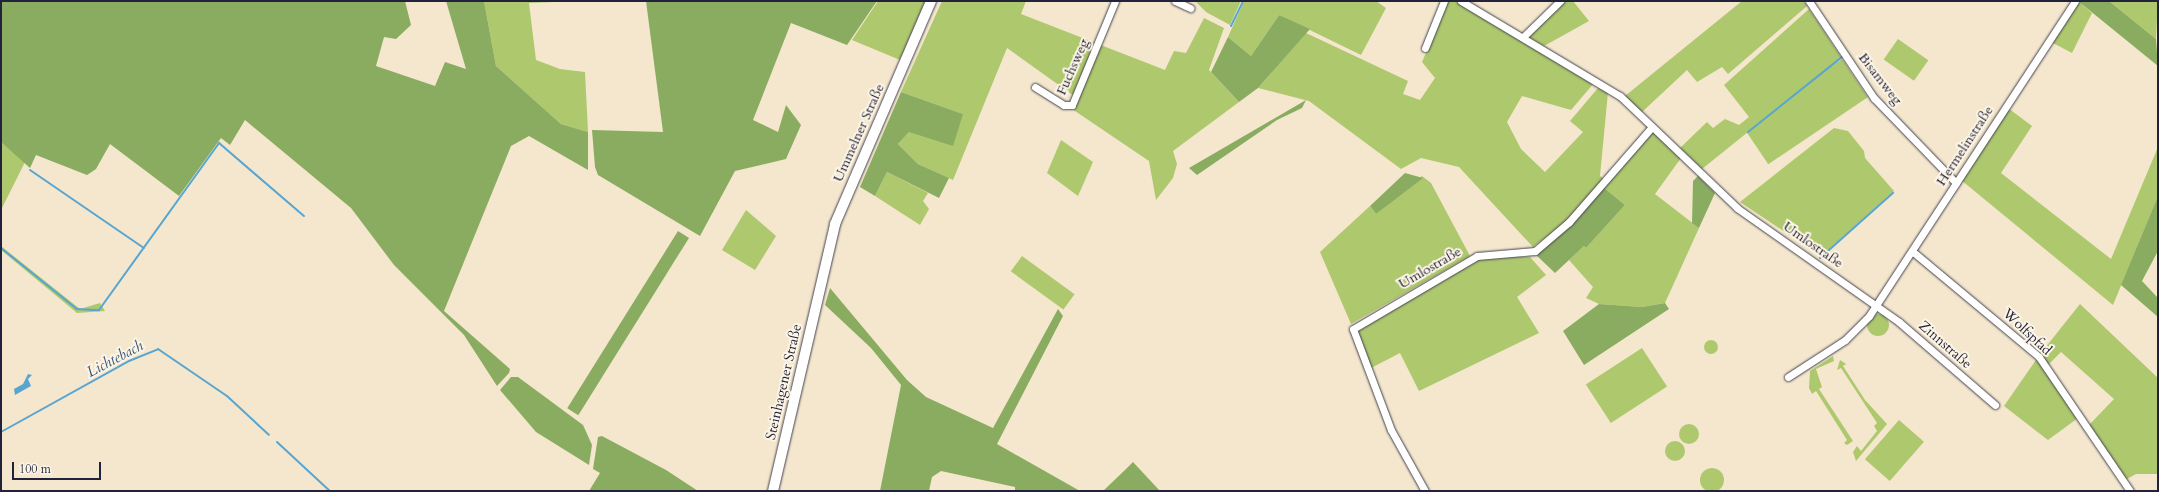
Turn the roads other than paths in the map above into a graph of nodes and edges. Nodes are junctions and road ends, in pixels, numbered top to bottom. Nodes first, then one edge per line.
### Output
1 (931, 1) edge
2 (1116, 1) edge
3 (1175, 1) edge
4 (1444, 1) edge
5 (1461, 1) edge
6 (1560, 1) edge
7 (1809, 1) edge
8 (2074, 1) edge
9 (1190, 8) dead end
10 (1523, 37) junction
11 (1425, 48) dead end
12 (1035, 87) dead end
13 (1652, 127) junction
14 (1956, 183) junction
15 (1912, 251) junction
16 (822, 280) joint
17 (1877, 306) junction
18 (1788, 378) dead end
19 (1995, 405) dead end
20 (774, 491) edge
21 (1425, 491) edge
22 (2130, 491) edge

1 - 16 main road, Ummelner Straße
2 - 12 street, Fuchsweg
3 - 9 street
4 - 11 street
5 - 10 street, Umlostraße
6 - 10 street
7 - 14 street, Bisamweg
8 - 14 street, Hermelinstraße
10 - 13 street, Umlostraße
13 - 17 street, Umlostraße
13 - 21 street, Umlostraße
14 - 15 street, Hermelinstraße
15 - 17 street, Hermelinstraße
15 - 22 street, Wolfspfad
16 - 20 main road, Steinhagener Straße
17 - 18 street
17 - 19 street, Zinnstraße

